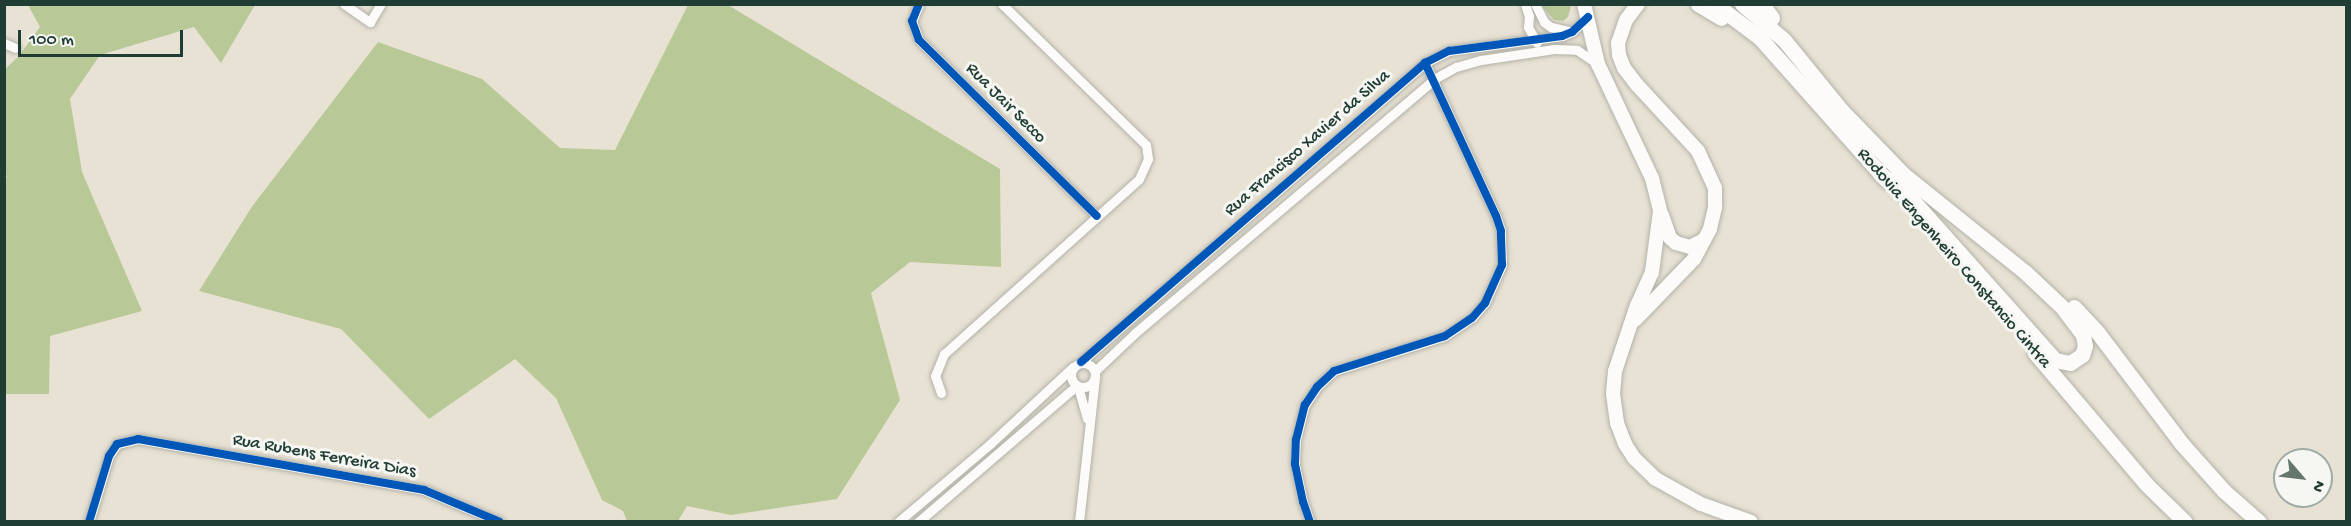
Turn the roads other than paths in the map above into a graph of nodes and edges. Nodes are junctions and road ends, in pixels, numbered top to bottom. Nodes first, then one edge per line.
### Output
1 (344, 4) edge
2 (381, 4) edge
3 (919, 4) edge
4 (1002, 4) edge
5 (1525, 4) edge
6 (1535, 4) edge
7 (1638, 4) edge
8 (1698, 4) edge
9 (1715, 4) edge
10 (1742, 4) edge
11 (1755, 4) edge
12 (1762, 4) edge
13 (1586, 10) edge
14 (1772, 18) junction
15 (1528, 27) junction
16 (1572, 32) junction
17 (1536, 40) junction
18 (4, 43) edge
19 (1511, 44) junction
20 (15, 48) dead end
21 (1545, 51) junction
22 (1425, 63) junction
23 (1598, 64) junction
24 (1434, 79) junction
25 (1853, 143) junction
26 (1880, 174) junction
27 (1660, 210) junction
28 (1097, 216) junction
29 (1704, 240) junction
30 (1633, 322) junction
31 (1077, 364) junction
32 (1095, 374) junction
33 (1077, 386) junction
34 (1047, 392) junction
35 (940, 393) dead end
36 (1057, 403) junction
37 (1089, 424) junction
38 (89, 522) edge
39 (500, 522) edge
40 (898, 522) edge
41 (918, 522) edge
42 (1079, 522) edge
43 (1310, 522) edge
44 (1752, 522) edge
45 (2185, 522) edge
46 (2259, 522) edge

1 - 2 street
3 - 28 street, Rua Jair Secco
4 - 28 street
5 - 15 street
6 - 16 street
7 - 29 main road
8 - 25 main road
9 - 25 main road, Rodovia Engenheiro Constancio Cintra
10 - 26 main road
11 - 14 main road, Rodovia Engenheiro Constancio Cintra
12 - 14 main road
13 - 16 street
13 - 23 main road
14 - 46 main road, Rodovia Engenheiro Constancio Cintra
15 - 17 street
15 - 19 street
16 - 17 street, Rua Francisco Xavier da Silva
17 - 19 street, Rua Francisco Xavier da Silva
17 - 21 street
18 - 20 street
19 - 22 street, Rua Francisco Xavier da Silva
21 - 23 street, Rua Francisco Xavier da Silva
21 - 24 street, Rua Francisco Xavier da Silva
22 - 24 street
22 - 31 street, Rua Francisco Xavier da Silva
23 - 27 main road
24 - 32 street, Rua Francisco Xavier da Silva
24 - 43 street
25 - 26 main road, Rodovia Engenheiro Constancio Cintra
26 - 45 main road, Rodovia Engenheiro Constancio Cintra
27 - 29 main road
27 - 30 main road
28 - 35 street
29 - 30 main road
30 - 44 main road
31 - 32 street
31 - 33 street
31 - 34 street, Rua Francisco Xavier da Silva
32 - 33 street
32 - 37 street
33 - 36 street
33 - 37 street
34 - 36 street
34 - 40 street, Rua Francisco Xavier da Silva
36 - 41 street
37 - 42 street
38 - 39 street, Rua Rubens Ferreira Dias

